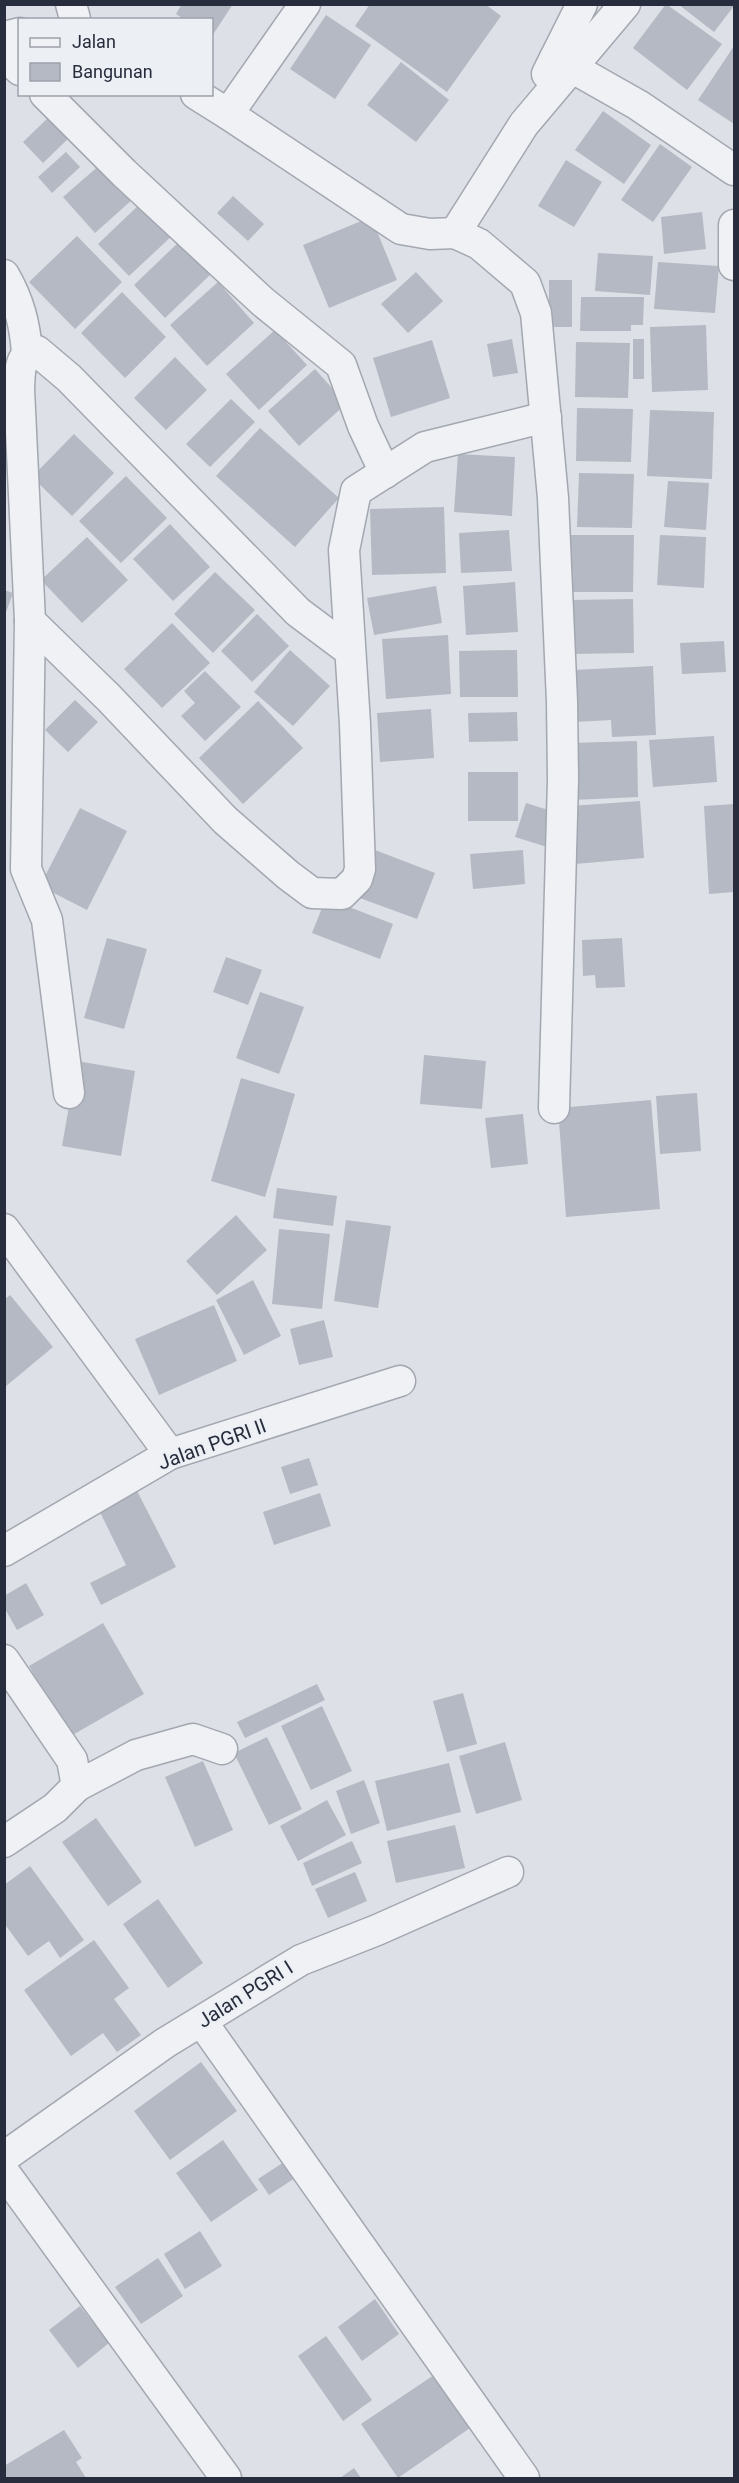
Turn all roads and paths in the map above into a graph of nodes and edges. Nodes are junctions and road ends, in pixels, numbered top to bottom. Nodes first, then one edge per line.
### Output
1 (306, 4) edge
2 (582, 4) edge
3 (625, 4) edge
4 (4, 55) edge
5 (563, 63) junction
6 (18, 68) edge
7 (47, 96) edge
8 (199, 96) edge
9 (228, 114) junction
10 (735, 170) edge
11 (735, 225) edge
12 (455, 233) junction
13 (735, 265) edge
14 (4, 275) edge
15 (27, 353) junction
16 (546, 417) junction
17 (385, 473) junction
18 (30, 621) junction
19 (350, 651) junction
20 (69, 1093) dead end
21 (554, 1107) dead end
22 (4, 1229) edge
23 (400, 1382) dead end
24 (170, 1454) junction
25 (4, 1551) edge
26 (4, 1660) edge
27 (222, 1749) dead end
28 (76, 1786) junction
29 (4, 1842) edge
30 (508, 1872) dead end
31 (202, 2022) junction
32 (4, 2157) edge
33 (4, 2172) edge
34 (226, 2478) edge
35 (524, 2478) edge

1 - 9 street
2 - 5 street
3 - 5 street
4 - 6 street
5 - 10 street
5 - 12 street
7 - 17 street
8 - 9 street
9 - 12 street
11 - 13 street
12 - 16 street
14 - 15 street
15 - 18 street
15 - 19 street
16 - 17 street
16 - 21 street
17 - 19 street
18 - 19 street
18 - 20 street
22 - 24 street
23 - 24 street, Jalan PGRI II
24 - 25 street, Jalan PGRI II
26 - 28 street
27 - 28 street
28 - 29 street
30 - 31 street, Jalan PGRI I
31 - 32 street, Jalan PGRI I
31 - 35 street
33 - 34 street

